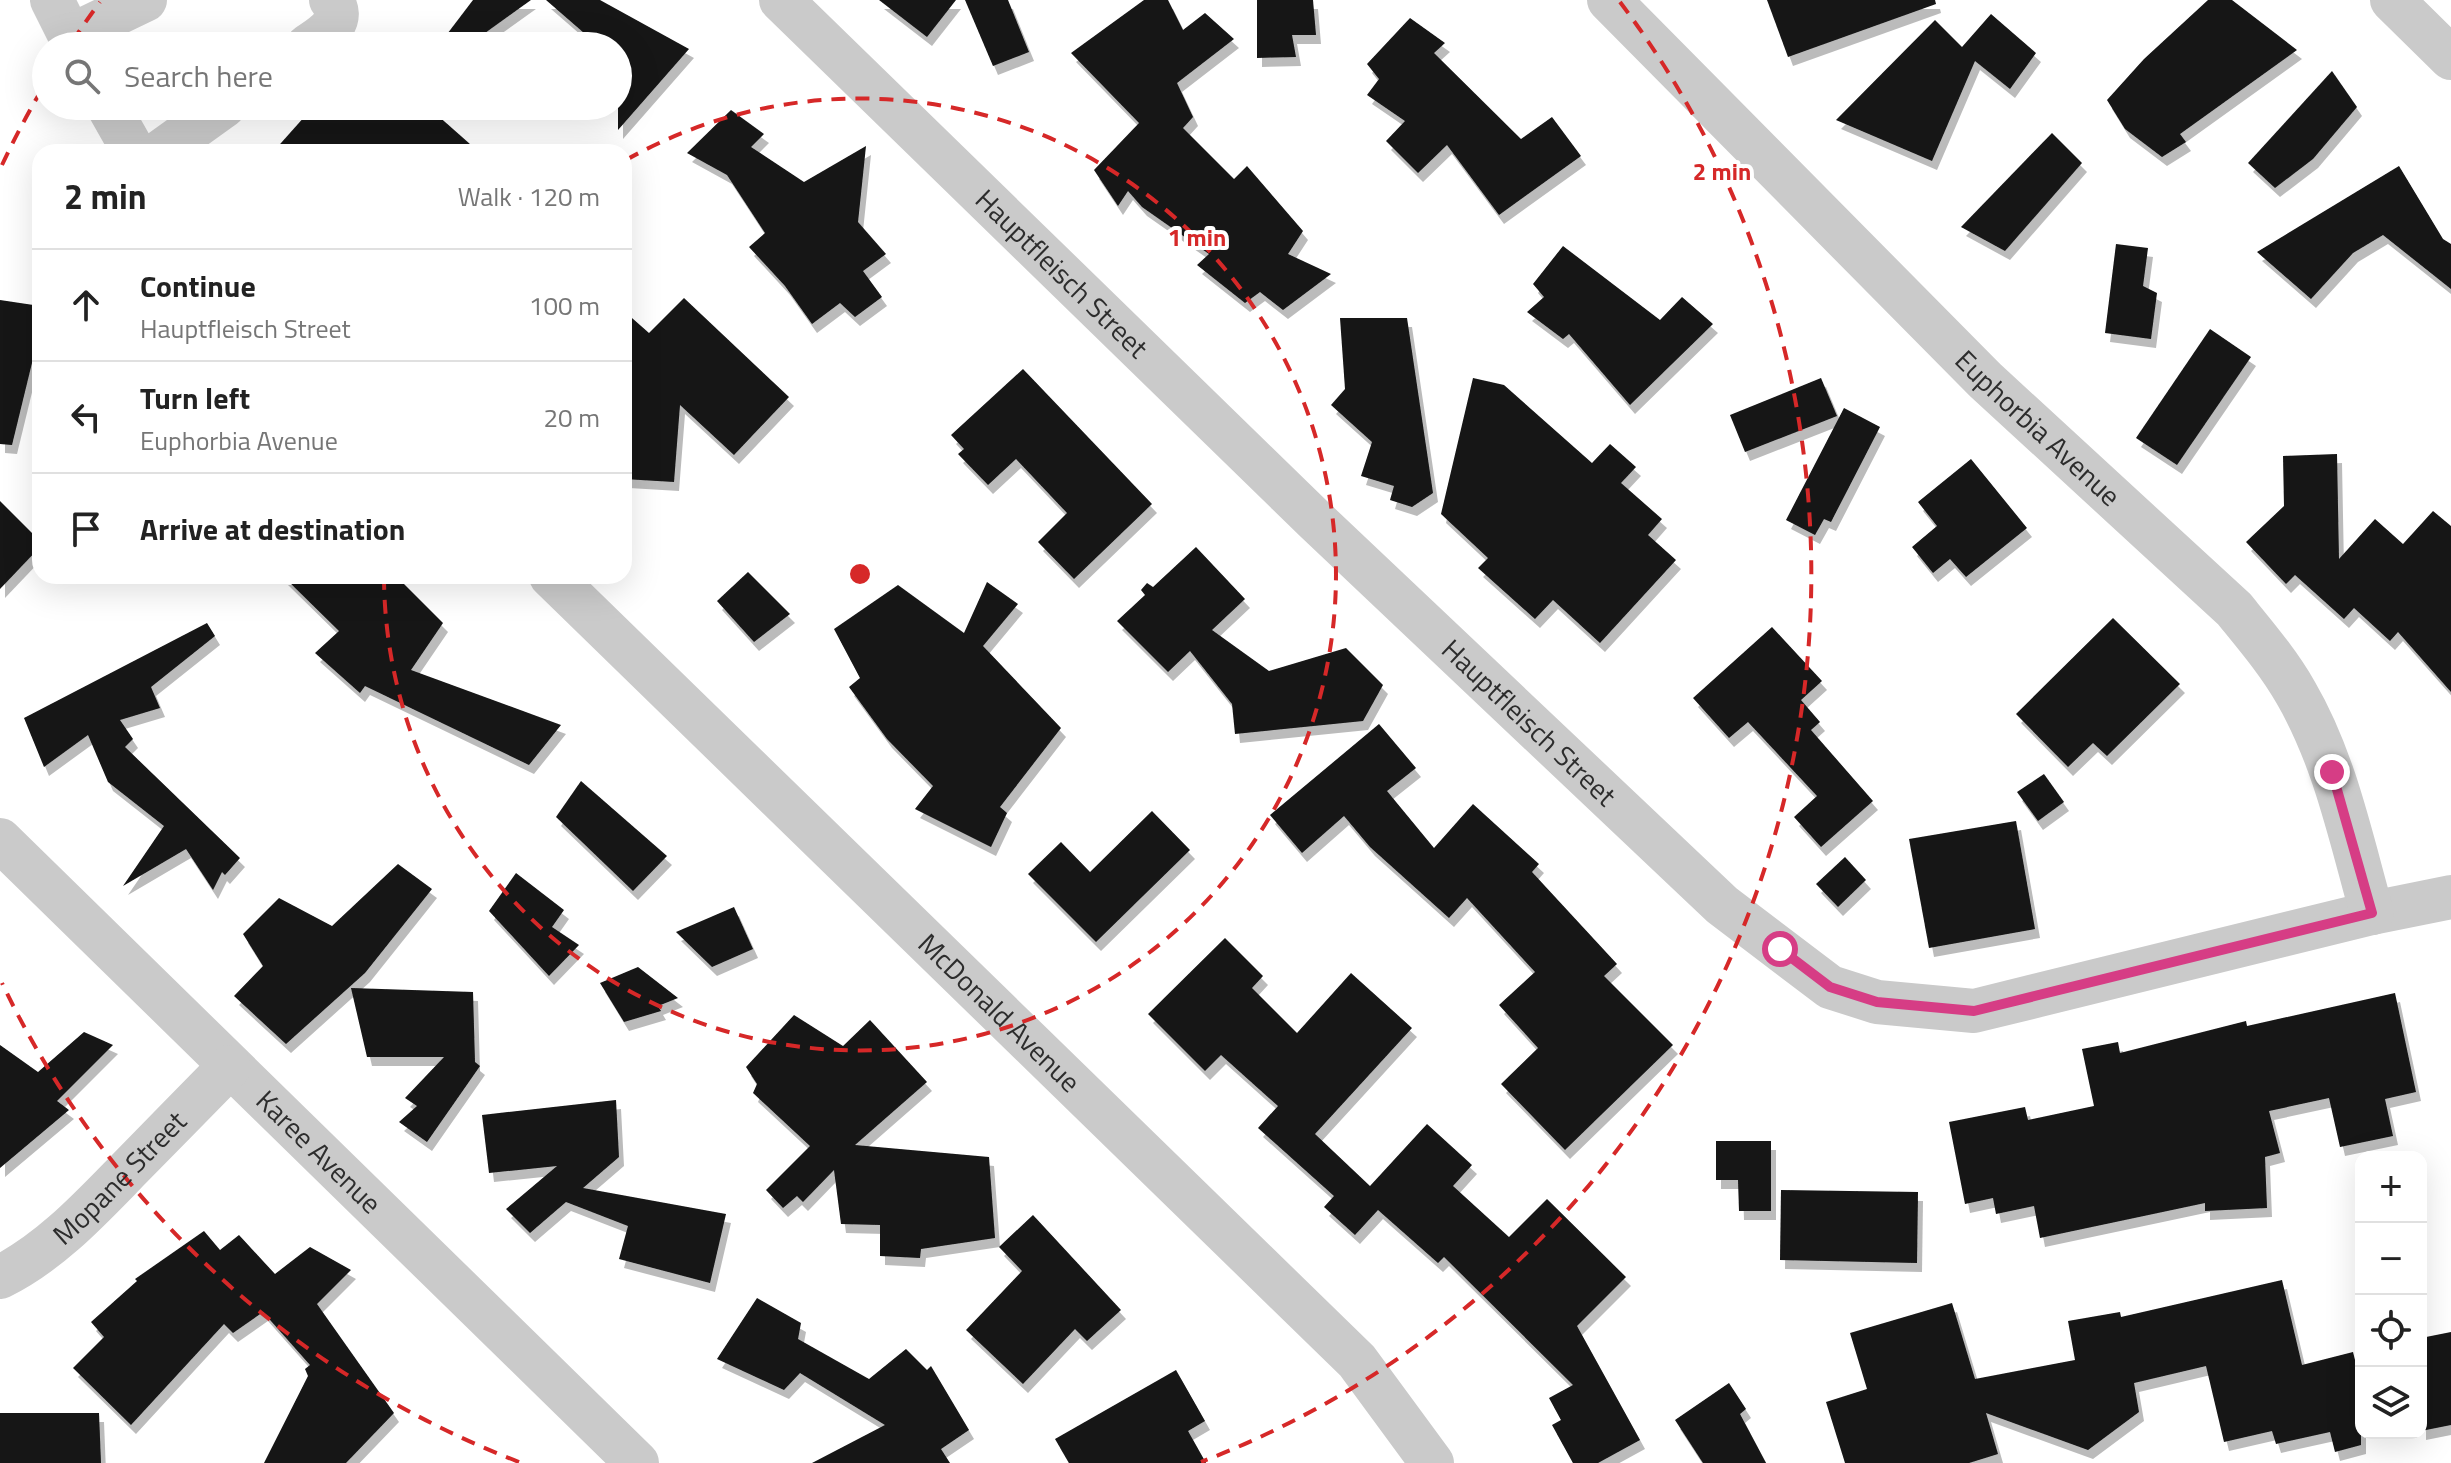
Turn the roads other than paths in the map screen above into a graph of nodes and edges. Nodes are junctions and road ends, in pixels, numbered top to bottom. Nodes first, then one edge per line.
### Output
1 (145, 0) edge
2 (331, 0) edge
3 (781, 0) edge
4 (1609, 0) edge
5 (2392, 0) edge
6 (66, 27) edge
7 (327, 32) edge
8 (2451, 58) edge
9 (116, 120) edge
10 (205, 120) edge
11 (129, 144) edge
12 (171, 144) edge
13 (559, 584) edge
14 (0, 840) edge
15 (2451, 897) edge
16 (2372, 913) junction
17 (229, 1067) junction
18 (0, 1277) edge
19 (637, 1463) edge
20 (1432, 1463) edge

1 - 6 street
2 - 7 street
3 - 16 street, Hauptfleisch Street
4 - 16 street, Euphorbia Avenue
5 - 8 street
9 - 11 street
10 - 12 street
13 - 20 street, McDonald Avenue
14 - 17 street, Karee Avenue
15 - 16 street, Hauptfleisch Street
17 - 18 street, Mopane Street
17 - 19 street, Karee Avenue

